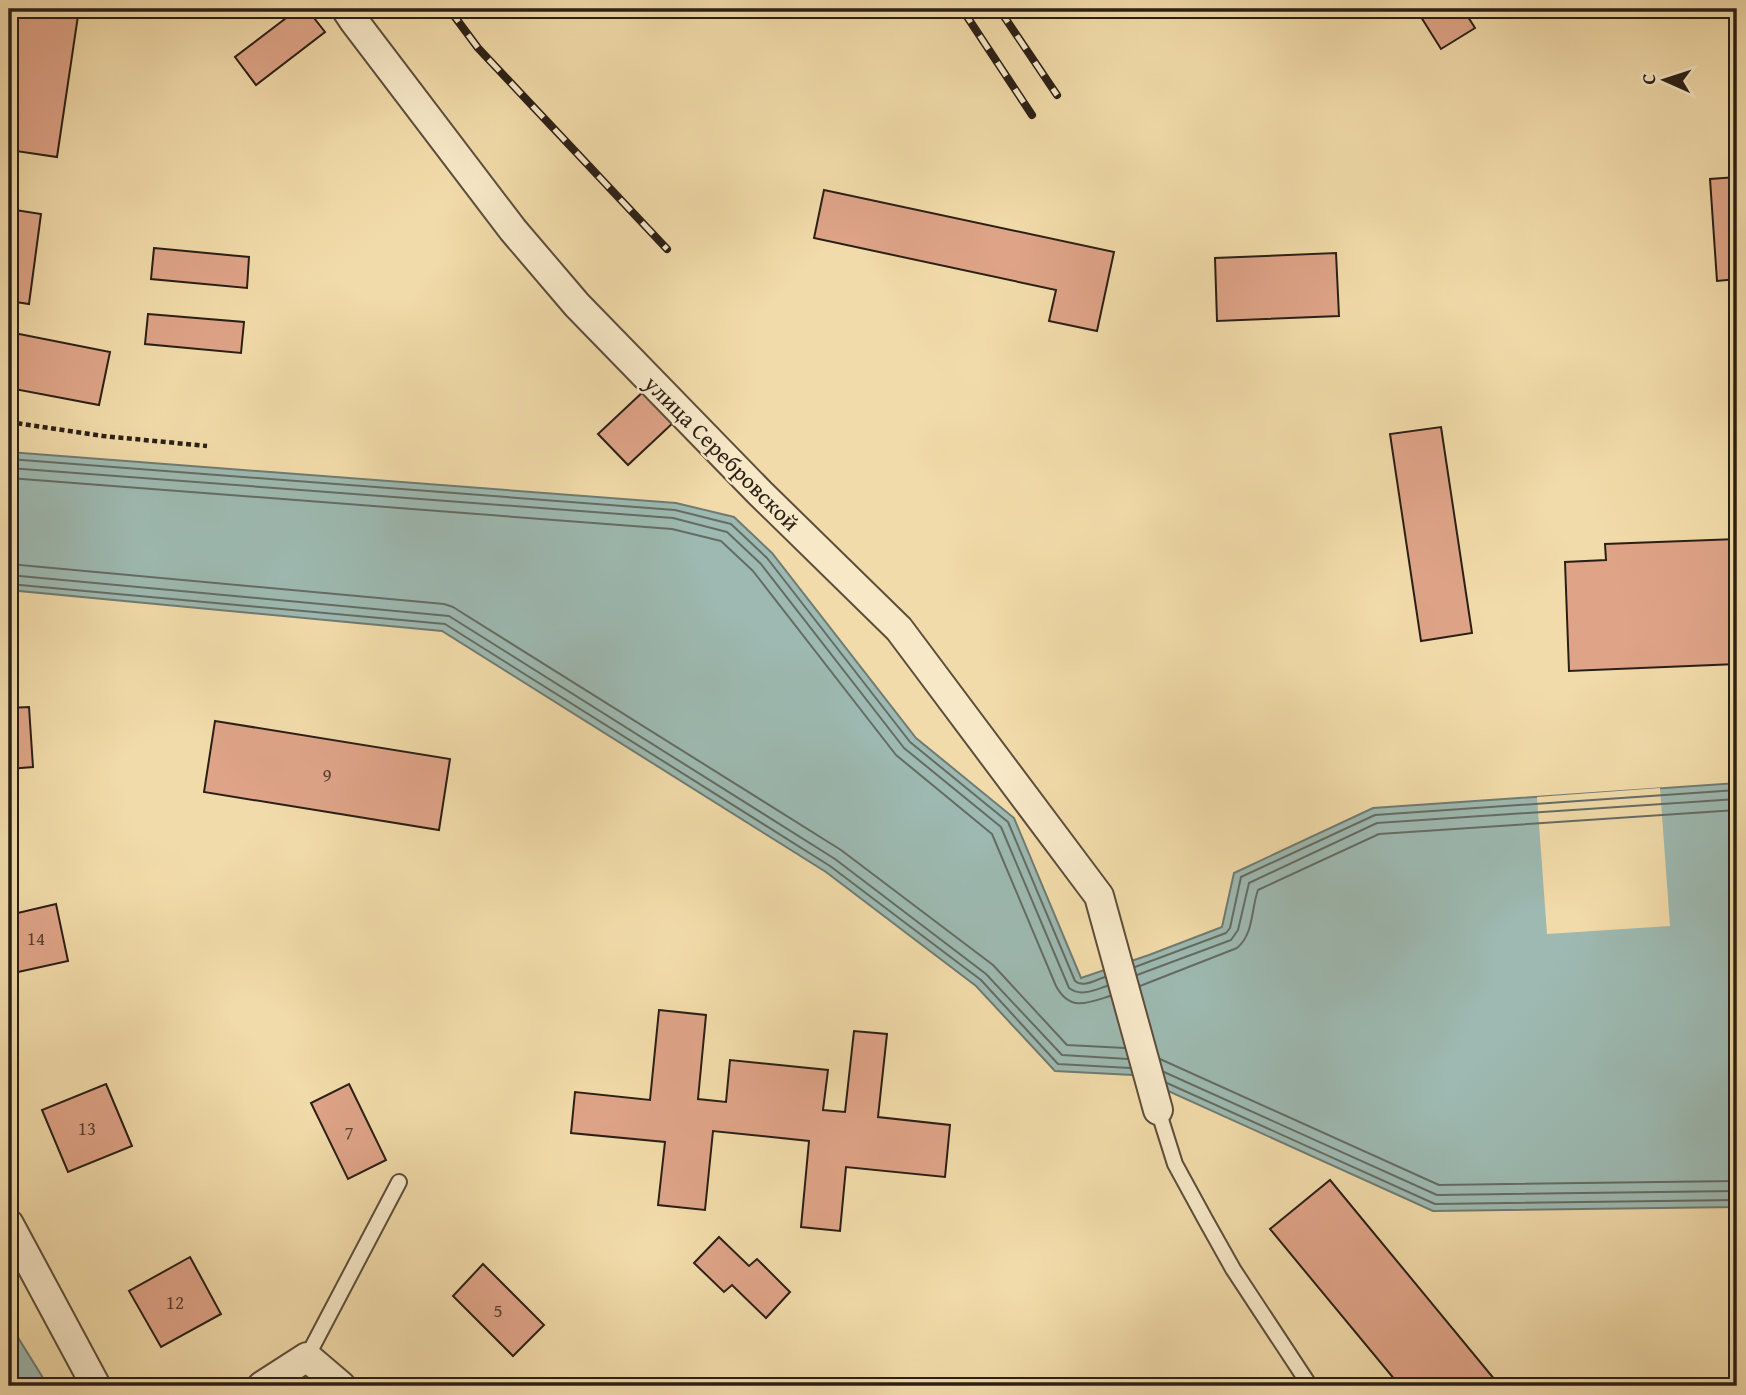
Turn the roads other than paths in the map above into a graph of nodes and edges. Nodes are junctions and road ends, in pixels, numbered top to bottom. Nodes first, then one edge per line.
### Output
1 (346, 9) edge
2 (1158, 1110) joint
3 (399, 1182) dead end
4 (9, 1224) edge
5 (307, 1357) junction
6 (96, 1386) edge
7 (262, 1386) edge
8 (341, 1386) edge
9 (1310, 1386) edge

1 - 2 street, улица Серебровской
2 - 9 lane
3 - 5 lane
4 - 6 street
5 - 7 street
5 - 8 street

